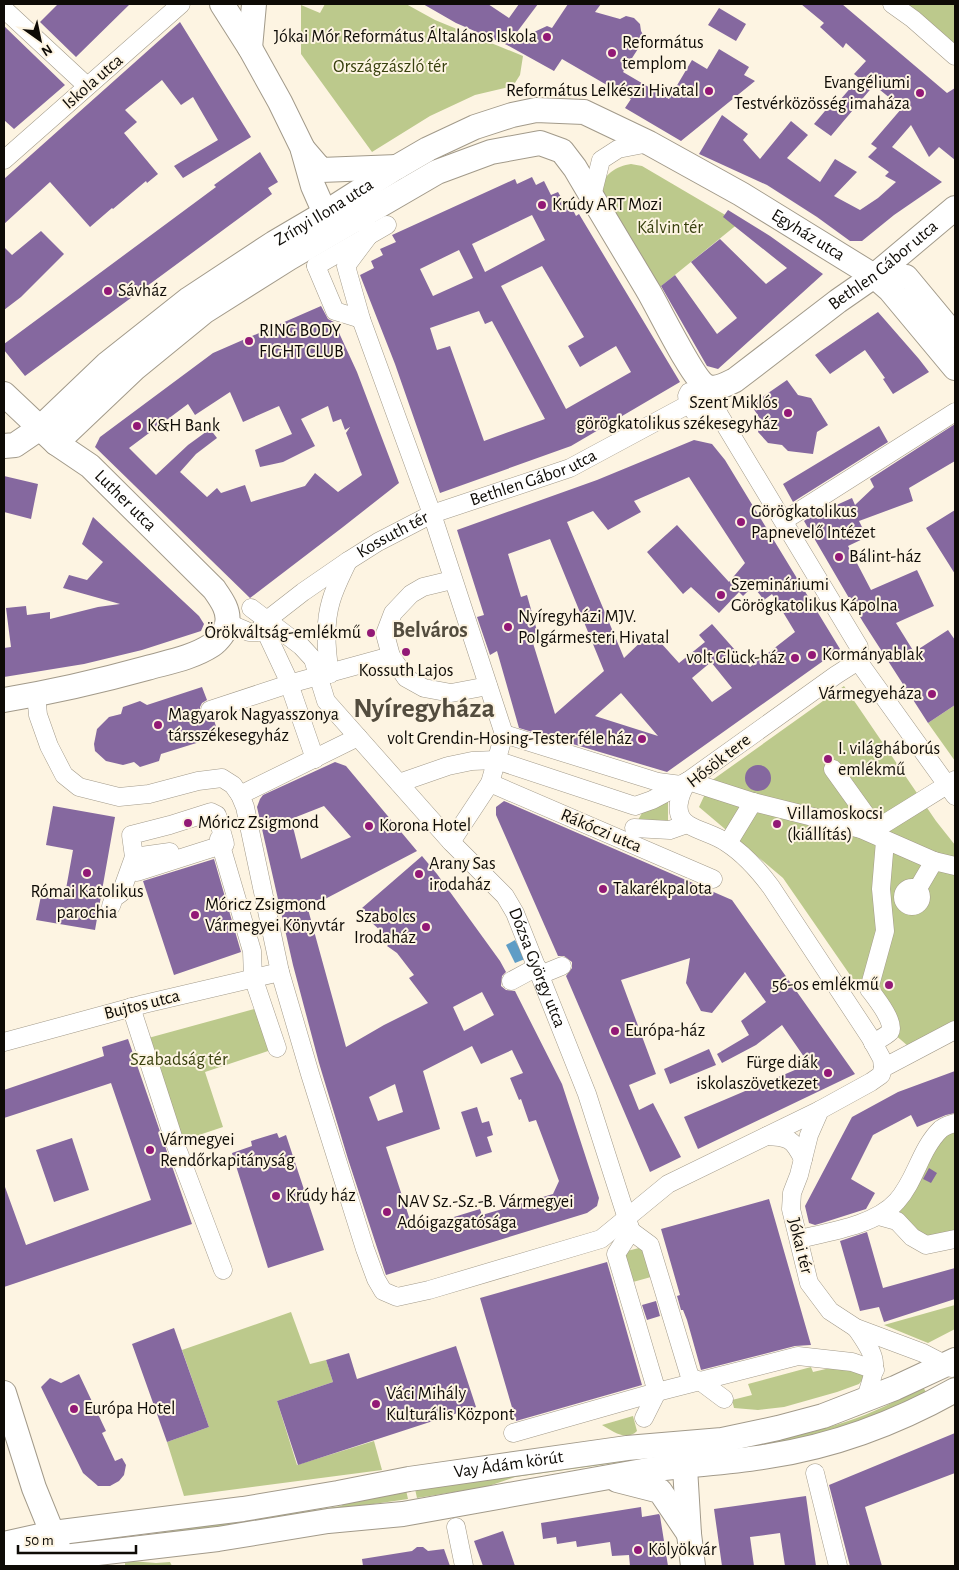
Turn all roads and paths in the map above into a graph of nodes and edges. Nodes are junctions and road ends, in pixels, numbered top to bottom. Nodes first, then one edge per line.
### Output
1 (181, 4) edge
2 (222, 4) edge
3 (254, 4) edge
4 (892, 4) edge
5 (4, 9) edge
6 (250, 48) junction
7 (955, 56) edge
8 (87, 86) junction
9 (649, 143) junction
10 (302, 147) junction
11 (4, 160) edge
12 (397, 167) junction
13 (592, 196) junction
14 (955, 208) edge
15 (329, 223) junction
16 (366, 225) junction
17 (387, 225) dead end
18 (316, 266) junction
19 (874, 276) junction
20 (326, 299) dead end
21 (361, 319) junction
22 (955, 336) edge
23 (955, 368) edge
24 (706, 385) junction
25 (4, 394) edge
26 (689, 404) junction
27 (718, 412) junction
28 (955, 412) edge
29 (48, 436) junction
30 (4, 446) edge
31 (432, 514) junction
32 (785, 520) junction
33 (348, 561) junction
34 (452, 580) junction
35 (251, 608) dead end
36 (265, 623) junction
37 (228, 624) junction
38 (390, 656) junction
39 (858, 661) junction
40 (324, 675) junction
41 (289, 684) junction
42 (488, 686) junction
43 (36, 694) junction
44 (4, 700) edge
45 (210, 710) dead end
46 (504, 734) junction
47 (363, 742) junction
48 (315, 759) junction
49 (496, 760) junction
50 (833, 769) dead end
51 (399, 783) junction
52 (490, 783) junction
53 (685, 783) junction
54 (953, 787) edge
55 (240, 795) junction
56 (753, 802) junction
57 (687, 824) junction
58 (170, 825) junction
59 (634, 828) dead end
60 (874, 833) junction
61 (452, 842) junction
62 (220, 843) junction
63 (728, 843) junction
64 (174, 852) junction
65 (134, 858) junction
66 (934, 861) junction
67 (955, 866) edge
68 (713, 879) dead end
69 (881, 889) junction
70 (111, 906) dead end
71 (562, 966) dead end
72 (539, 971) junction
73 (280, 972) junction
74 (253, 977) junction
75 (510, 981) dead end
76 (131, 1008) junction
77 (955, 1030) edge
78 (4, 1042) edge
79 (873, 1043) junction
80 (277, 1048) dead end
81 (883, 1068) junction
82 (820, 1110) junction
83 (955, 1123) edge
84 (767, 1136) junction
85 (802, 1159) junction
86 (879, 1216) junction
87 (628, 1225) junction
88 (799, 1239) junction
89 (955, 1239) edge
90 (223, 1270) dead end
91 (856, 1328) junction
92 (953, 1365) edge
93 (875, 1370) junction
94 (700, 1382) junction
95 (955, 1390) edge
96 (657, 1392) junction
97 (4, 1393) edge
98 (724, 1399) dead end
99 (865, 1400) junction
100 (644, 1418) dead end
101 (514, 1433) dead end
102 (684, 1454) junction
103 (815, 1473) dead end
104 (605, 1477) junction
105 (456, 1527) dead end
106 (53, 1533) junction
107 (689, 1534) junction
108 (4, 1544) edge
109 (64, 1562) edge
110 (4, 1564) edge
111 (464, 1566) edge
112 (693, 1566) edge
113 (838, 1566) edge

1 - 8 street, Iskola utca
2 - 6 street
3 - 6 street
4 - 7 street
5 - 8 street
6 - 10 street
8 - 11 street, Iskola utca
9 - 12 street, Zrínyi Ilona utca
9 - 13 street
9 - 19 street, Egyház utca
10 - 12 street
10 - 15 street
12 - 15 street, Zrínyi Ilona utca
13 - 16 street
13 - 24 street
14 - 19 street, Bethlen Gábor utca
15 - 16 street
15 - 29 street, Zrínyi Ilona utca
16 - 17 street
16 - 18 street
16 - 21 street
18 - 20 street
18 - 21 street
19 - 22 street, Egyház utca
19 - 23 street, Egyház utca
19 - 24 street, Bethlen Gábor utca
21 - 31 street
24 - 26 street
24 - 27 street
25 - 29 street, Luther utca
26 - 27 street
26 - 31 street, Bethlen Gábor utca
27 - 32 street
28 - 32 street
29 - 30 street, Zrínyi Ilona utca
29 - 37 street, Luther utca
31 - 33 street, Kossuth tér
31 - 34 street, Kossuth tér
32 - 39 street
33 - 36 street, Kossuth tér
33 - 40 street
34 - 38 street
34 - 42 street, Kossuth tér
35 - 36 street
36 - 37 street
36 - 40 street
36 - 41 street
37 - 43 street
38 - 40 street
38 - 42 street
39 - 53 street, Hősök tere
39 - 54 street
40 - 41 street
40 - 47 street
41 - 45 street
41 - 48 street
42 - 46 street, Kossuth tér
43 - 44 street
43 - 55 street
46 - 49 street
46 - 53 street
47 - 48 street
47 - 51 street, Dózsa György utca
48 - 55 street
49 - 51 street
49 - 52 street
49 - 53 street
50 - 60 street
51 - 61 street, Dózsa György utca
52 - 61 street
52 - 68 street, Rákóczi utca
53 - 56 street
53 - 57 street, Hősök tere
54 - 60 street
55 - 73 street
56 - 60 street
56 - 63 street
57 - 59 street
57 - 63 street
58 - 62 street
58 - 64 street
58 - 65 street
60 - 66 street
60 - 69 street
61 - 72 street, Dózsa György utca
62 - 64 street
62 - 65 street
62 - 74 street
63 - 79 street
64 - 65 street
65 - 70 street
66 - 67 street
66 - 69 street
69 - 79 street
71 - 72 street
72 - 75 street
72 - 87 street, Dózsa György utca
73 - 74 street, Bujtos utca
73 - 87 street
74 - 76 street, Bujtos utca
74 - 80 street
76 - 78 street, Bujtos utca
76 - 90 street
77 - 81 street
79 - 81 street
81 - 82 street
82 - 84 street
82 - 85 street, Jókai tér
83 - 86 street
84 - 85 street
84 - 87 street
85 - 88 street, Jókai tér
86 - 88 street
86 - 89 street
87 - 94 street
87 - 96 street
88 - 91 street, Jókai tér
91 - 92 street, Jókai tér
91 - 93 street
92 - 99 street, Vay Ádám körút
93 - 94 street
93 - 99 street
94 - 96 street
94 - 98 street
95 - 102 street, Vay Ádám körút
96 - 100 street
96 - 101 street
97 - 106 street
99 - 102 street, Vay Ádám körút
102 - 104 street, Vay Ádám körút
102 - 106 street, Vay Ádám körút
102 - 107 street
103 - 113 street
104 - 107 street
104 - 109 street, Vay Ádám körút
105 - 111 street
106 - 108 street, Vay Ádám körút
106 - 109 street
107 - 112 street
109 - 110 street, Vay Ádám körút

